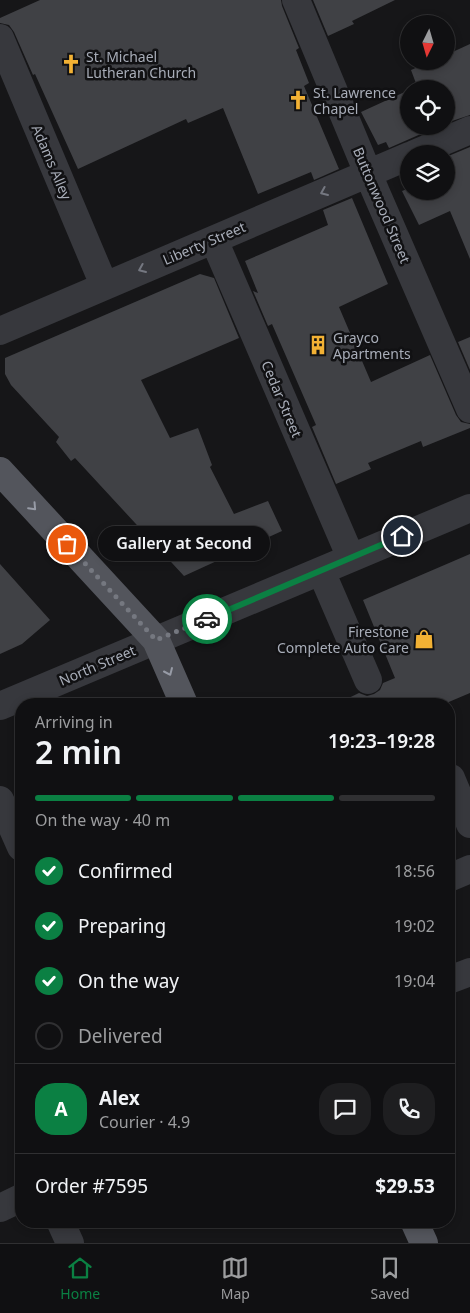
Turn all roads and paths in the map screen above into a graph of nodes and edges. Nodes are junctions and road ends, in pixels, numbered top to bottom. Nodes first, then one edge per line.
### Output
1 (296, 0) edge
2 (0, 38) edge
3 (470, 130) edge
4 (435, 145) edge
5 (400, 160) edge
6 (368, 173) junction
7 (214, 240) junction
8 (104, 285) junction
9 (0, 331) edge
10 (470, 409) edge
11 (0, 471) edge
12 (470, 508) edge
13 (351, 558) junction
14 (320, 571) junction
15 (156, 640) junction
16 (368, 680) dead end
17 (19, 698) edge
18 (181, 698) edge
19 (15, 700) edge
20 (0, 706) edge
21 (455, 790) edge
22 (0, 800) edge
23 (470, 824) edge
24 (15, 834) edge
25 (470, 869) edge
26 (455, 875) edge
27 (470, 972) edge
28 (455, 978) edge
29 (15, 1201) edge
30 (0, 1208) edge
31 (63, 1228) edge
32 (417, 1228) edge
33 (70, 1243) edge
34 (424, 1243) edge

1 - 6 street, Buttonwood Street
2 - 8 street, Adams Alley
3 - 4 street
5 - 6 street, Liberty Street
6 -> 7 street, Liberty Street
6 - 10 street, Buttonwood Street
7 -> 8 street, Liberty Street
7 - 13 street, Cedar Street
8 - 9 street, Liberty Street
11 -> 15 main road
12 - 13 street, North Street
13 - 14 street, North Street
14 - 15 street, North Street
14 - 16 street
15 - 17 street, North Street
15 -> 18 main road
19 - 20 street, North Street
21 - 23 street
22 - 24 street
25 - 26 street
27 - 28 street
29 - 30 street
31 - 33 street
32 - 34 main road

